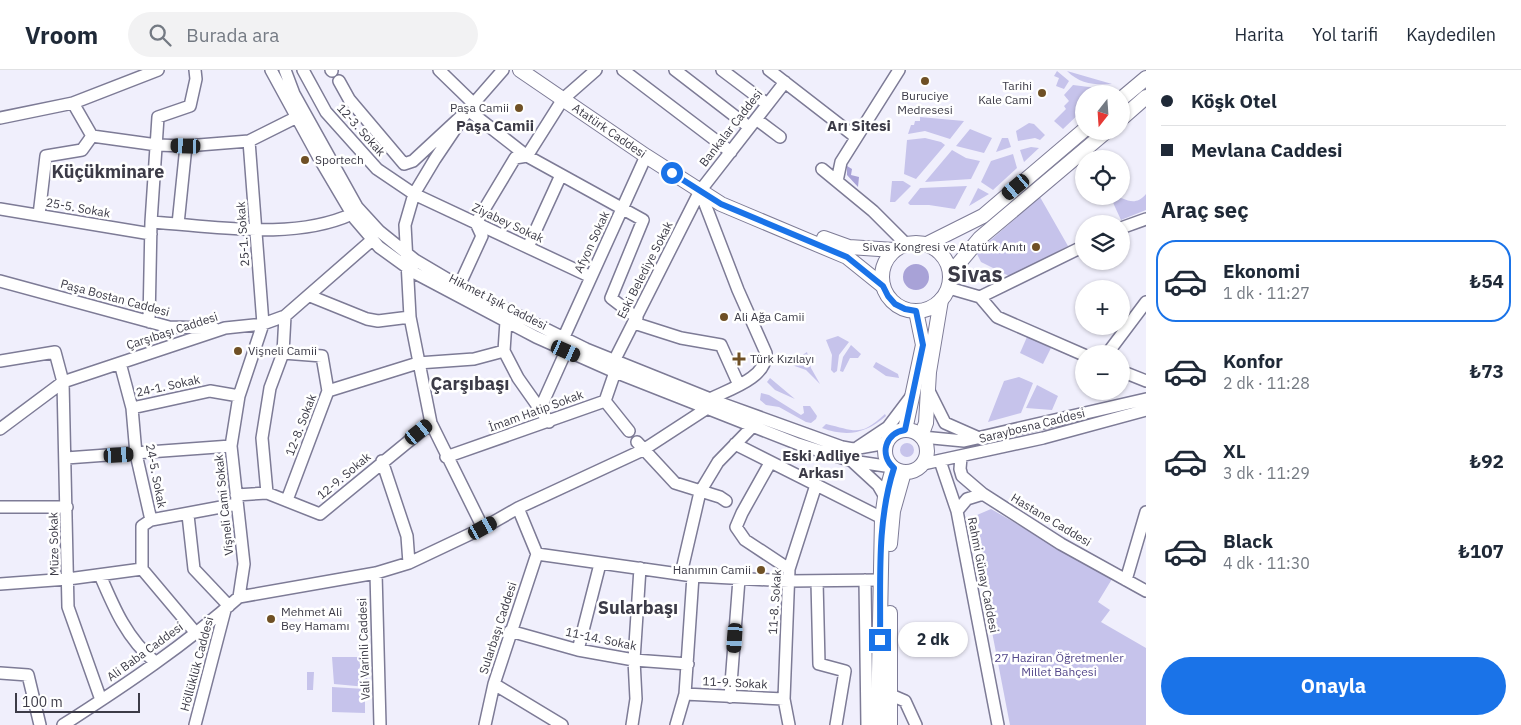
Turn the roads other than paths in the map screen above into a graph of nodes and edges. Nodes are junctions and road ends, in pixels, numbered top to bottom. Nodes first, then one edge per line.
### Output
1 (156, 70) edge
2 (195, 70) edge
3 (271, 70) edge
4 (284, 70) edge
5 (303, 70) edge
6 (439, 70) edge
7 (503, 70) edge
8 (520, 70) edge
9 (537, 70) edge
10 (596, 70) edge
11 (623, 70) edge
12 (675, 70) edge
13 (722, 70) edge
14 (770, 70) edge
15 (899, 70) edge
16 (1146, 78) edge
17 (338, 81) dead end
18 (784, 82) junction
19 (1130, 91) edge
20 (566, 97) junction
21 (1146, 97) edge
22 (73, 103) junction
23 (767, 104) junction
24 (471, 107) junction
25 (1130, 110) edge
26 (297, 117) junction
27 (0, 118) edge
28 (753, 123) junction
29 (92, 136) junction
30 (780, 137) dead end
31 (1075, 138) edge
32 (855, 140) junction
33 (1096, 140) edge
34 (249, 141) junction
35 (157, 145) junction
36 (186, 146) junction
37 (731, 152) junction
38 (527, 156) junction
39 (646, 156) junction
40 (822, 169) dead end
41 (561, 175) junction
42 (837, 181) junction
43 (702, 189) junction
44 (414, 194) junction
45 (0, 209) edge
46 (623, 209) junction
47 (352, 214) junction
48 (39, 215) junction
49 (1146, 220) edge
50 (151, 222) junction
51 (476, 223) junction
52 (178, 224) junction
53 (1130, 225) edge
54 (257, 230) junction
55 (151, 234) junction
56 (372, 240) junction
57 (926, 244) junction
58 (900, 247) junction
59 (528, 248) junction
60 (1075, 250) edge
61 (406, 253) junction
62 (407, 268) junction
63 (591, 277) junction
64 (0, 281) edge
65 (949, 281) junction
66 (459, 286) junction
67 (883, 286) junction
68 (310, 296) junction
69 (980, 297) junction
70 (941, 300) junction
71 (1146, 302) edge
72 (916, 311) junction
73 (285, 316) junction
74 (410, 318) junction
75 (636, 320) junction
76 (506, 321) junction
77 (150, 322) junction
78 (263, 324) junction
79 (225, 328) junction
80 (563, 338) junction
81 (1114, 345) edge
82 (504, 351) junction
83 (566, 351) junction
84 (1075, 351) edge
85 (283, 353) junction
86 (0, 361) edge
87 (120, 363) junction
88 (418, 363) junction
89 (615, 366) junction
90 (1130, 375) edge
91 (1146, 381) edge
92 (63, 382) junction
93 (739, 385) junction
94 (929, 390) junction
95 (328, 391) junction
96 (914, 393) junction
97 (239, 396) junction
98 (1146, 399) edge
99 (605, 401) junction
100 (708, 404) junction
101 (723, 404) junction
102 (132, 408) junction
103 (540, 409) junction
104 (1146, 410) edge
105 (549, 422) junction
106 (431, 423) junction
107 (752, 427) junction
108 (0, 429) edge
109 (905, 430) junction
110 (629, 431) dead end
111 (922, 436) junction
112 (979, 438) junction
113 (887, 443) junction
114 (735, 444) junction
115 (231, 446) junction
116 (640, 446) junction
117 (855, 449) junction
118 (136, 454) junction
119 (446, 457) junction
120 (961, 457) junction
121 (66, 458) junction
122 (852, 461) junction
123 (940, 461) junction
124 (382, 462) junction
125 (770, 463) junction
126 (923, 464) junction
127 (896, 469) junction
128 (816, 485) junction
129 (700, 492) junction
130 (267, 493) junction
131 (983, 494) junction
132 (885, 497) junction
133 (236, 500) junction
134 (287, 500) junction
135 (726, 501) dead end
136 (0, 507) edge
137 (67, 507) junction
138 (518, 508) junction
139 (957, 512) junction
140 (1146, 512) edge
141 (188, 514) junction
142 (882, 518) junction
143 (151, 520) junction
144 (483, 528) junction
145 (537, 554) junction
146 (409, 563) junction
147 (600, 564) junction
148 (142, 568) junction
149 (640, 568) junction
150 (376, 573) junction
151 (681, 574) junction
152 (100, 575) junction
153 (789, 575) junction
154 (693, 576) junction
155 (68, 578) junction
156 (739, 579) junction
157 (865, 580) junction
158 (881, 580) junction
159 (1126, 580) junction
160 (817, 581) junction
161 (0, 584) edge
162 (1146, 591) edge
163 (239, 597) junction
164 (227, 608) junction
165 (510, 631) junction
166 (195, 632) junction
167 (578, 650) junction
168 (634, 660) junction
169 (155, 662) junction
170 (688, 664) junction
171 (0, 673) edge
172 (494, 684) junction
173 (685, 694) junction
174 (891, 695) junction
175 (730, 696) junction
176 (784, 699) junction
177 (101, 700) junction
178 (545, 713) junction
179 (40, 725) edge
180 (63, 725) edge
181 (195, 725) edge
182 (380, 725) edge
183 (485, 725) edge
184 (541, 725) edge
185 (562, 725) edge
186 (632, 725) edge
187 (676, 725) edge
188 (789, 725) edge
189 (836, 725) edge
190 (867, 725) edge
191 (878, 725) edge
192 (890, 725) edge
193 (916, 725) edge
194 (998, 725) edge

1 - 22 street
2 - 35 street
3 - 26 street, Hikmet Işık Caddesi
4 - 61 street, Hikmet Işık Caddesi
5 - 44 street, 12-3. Sokak
6 - 24 street
7 - 24 street
8 - 20 main road, Atatürk Caddesi
9 - 20 main road, Atatürk Caddesi
10 - 20 street
11 - 37 street
12 - 28 street
13 - 23 street
14 - 18 street
15 - 32 street
16 - 19 main road
17 - 24 street
18 - 23 street, Bankalar Caddesi
18 - 32 street
20 - 38 street
20 - 39 main road, Atatürk Caddesi
20 - 43 main road, Atatürk Caddesi
21 - 25 main road
22 - 27 street
22 - 29 street
23 - 28 street, Bankalar Caddesi
24 - 38 street
24 - 44 street
26 - 34 street
26 - 47 street, Hikmet Işık Caddesi
28 - 30 street
28 - 37 street, Bankalar Caddesi
29 - 35 street
29 - 48 street
31 - 57 main road
32 - 42 street
33 - 65 main road
34 - 36 street
34 - 54 street, 25-1. Sokak
35 - 36 street
35 - 50 street
36 - 52 street
37 - 43 street, Bankalar Caddesi
38 - 41 street
38 - 51 street
39 - 43 main road, Atatürk Caddesi
39 - 46 street, Afyon Sokak
40 - 42 street
41 - 46 street
41 - 59 street
42 - 58 street
43 - 58 main road, Atatürk Caddesi
43 - 67 main road, Atatürk Caddesi
43 - 75 street, Eski Belediye Sokak
43 - 93 street
44 - 51 street, Ziyabey Sokak
44 - 61 street
45 - 48 street, 25-5. Sokak
46 - 63 street, Afyon Sokak
46 - 75 street
47 - 54 street
47 - 56 street, Hikmet Işık Caddesi
48 - 55 street, 25-5. Sokak
49 - 53 street
50 - 52 street
50 - 55 street
51 - 59 street, Ziyabey Sokak
51 - 66 street
52 - 54 street
54 - 78 street, 25-1. Sokak
55 - 77 street
56 - 62 street, Hikmet Işık Caddesi
56 - 68 street, Çarşıbaşı Caddesi
57 - 58 main road
57 - 65 main road
58 - 67 main road
59 - 63 street, Ziyabey Sokak
60 - 69 street
61 - 62 street
61 - 66 street, Hikmet Işık Caddesi
62 - 74 street
62 - 76 street, Hikmet Işık Caddesi
63 - 80 street, Afyon Sokak
64 - 77 street, Paşa Bostan Caddesi
65 - 69 street
65 - 70 main road
66 - 80 street, Hikmet Işık Caddesi
67 - 72 main road
68 - 73 street, Çarşıbaşı Caddesi
68 - 74 street
69 - 84 street
70 - 72 main road
70 - 94 main road
71 - 81 street
72 - 96 main road
73 - 78 street, Çarşıbaşı Caddesi
73 - 85 street
74 - 88 street
75 - 89 street, Eski Belediye Sokak
75 - 93 street
76 - 82 street
76 - 83 street, Hikmet Işık Caddesi
77 - 79 street, Paşa Bostan Caddesi
78 - 79 street, Çarşıbaşı Caddesi
78 - 97 street, Vişneli Cami Sokak
79 - 87 street, Çarşıbaşı Caddesi
80 - 89 street, Hikmet Işık Caddesi
82 - 88 street, 12-8. Sokak
82 - 103 street
83 - 89 street, Hikmet Işık Caddesi
83 - 103 street
85 - 95 street
85 - 130 street
86 - 92 street, Müze Sokak
87 - 92 street, Çarşıbaşı Caddesi
87 - 102 street, 24-5. Sokak
88 - 95 street, 12-8. Sokak
88 - 106 street
89 - 99 street
89 - 100 street, Hikmet Işık Caddesi
90 - 91 street
92 - 108 street, Çarşıbaşı Caddesi
92 - 121 street, Müze Sokak
93 - 100 street
93 - 101 street
94 - 111 main road
94 - 112 street
95 - 134 street, 12-8. Sokak
96 - 109 main road
96 - 117 street
97 - 102 street, 24-1. Sokak
97 - 115 street, Vişneli Cami Sokak
98 - 112 street, Saraybosna Caddesi
99 - 105 street, İmam Hatip Sokak
99 - 110 street
100 - 101 street, Hikmet Işık Caddesi
100 - 107 street, Hikmet Işık Caddesi
100 - 116 street
101 - 117 street, Hikmet Işık Caddesi
102 - 118 street, 24-5. Sokak
103 - 105 street
104 - 120 street, Saraybosna Caddesi
105 - 119 street, İmam Hatip Sokak
106 - 119 street
106 - 124 street, 12-9. Sokak
107 - 114 street
107 - 122 street, Hikmet Işık Caddesi
109 - 111 main road
109 - 113 main road
111 - 112 street, Saraybosna Caddesi
111 - 126 main road
113 - 117 street, Hikmet Işık Caddesi
113 - 127 main road
114 - 125 street
114 - 129 street
115 - 118 street
115 - 133 street, Vişneli Cami Sokak
116 - 129 street
116 - 138 street
118 - 121 street
118 - 143 street, 24-5. Sokak
119 - 144 street
120 - 123 street, Saraybosna Caddesi
120 - 131 street, Hastane Caddesi
121 - 137 street, Müze Sokak
122 - 127 street, Hikmet Işık Caddesi
122 - 132 street
123 - 126 street, Saraybosna Caddesi
123 - 139 street, Rahmi Günay Caddesi
124 - 134 street, 12-9. Sokak
124 - 146 street
125 - 128 street
125 - 153 street
126 - 127 main road
127 - 132 main road
127 - 174 main road
128 - 142 street
128 - 153 street, 11-8. Sokak
129 - 135 street
129 - 151 street
130 - 133 street, 12-9. Sokak
130 - 134 street, 12-9. Sokak
131 - 139 street
131 - 159 street, Hastane Caddesi
132 - 142 main road
133 - 141 street, 12-9. Sokak
133 - 163 street, Vişneli Cami Sokak
136 - 137 street
137 - 155 street, Müze Sokak
138 - 144 street
138 - 145 street
139 - 194 street, Rahmi Günay Caddesi
140 - 159 street
141 - 143 street, 12-9. Sokak
141 - 164 street
142 - 158 main road
143 - 148 street, 24-5. Sokak
144 - 146 street
145 - 147 street
145 - 165 street, Sularbaşı Caddesi
146 - 150 street
147 - 149 street
147 - 167 street
148 - 152 street
148 - 166 street
149 - 151 street
149 - 168 street
150 - 163 street
150 - 182 street, Vali Varinli Caddesi
151 - 154 street
152 - 155 street
152 - 169 street
153 - 156 street
153 - 160 street
153 - 176 street, 11-8. Sokak
154 - 156 street
154 - 170 street
155 - 161 street
155 - 177 street, Müze Sokak
156 - 175 street
157 - 158 street
157 - 160 street
157 - 190 street
158 - 191 main road
159 - 162 street, Hastane Caddesi
160 - 189 street
163 - 164 street, Ali Baba Caddesi
164 - 166 street, Ali Baba Caddesi
164 - 181 street, Höllüklük Caddesi
165 - 167 street, 11-14. Sokak
165 - 172 street, Sularbaşı Caddesi
166 - 169 street, Ali Baba Caddesi
167 - 168 street, 11-14. Sokak
168 - 170 street, 11-14. Sokak
168 - 186 street
169 - 177 street, Ali Baba Caddesi
170 - 173 street
171 - 179 street
172 - 178 street, Sularbaşı Caddesi
172 - 183 street
173 - 175 street, 11-9. Sokak
173 - 187 street
174 - 192 main road
174 - 193 street
175 - 176 street, 11-9. Sokak
176 - 188 street, 11-8. Sokak
177 - 180 street, Ali Baba Caddesi
178 - 184 street
178 - 185 street, Sularbaşı Caddesi

